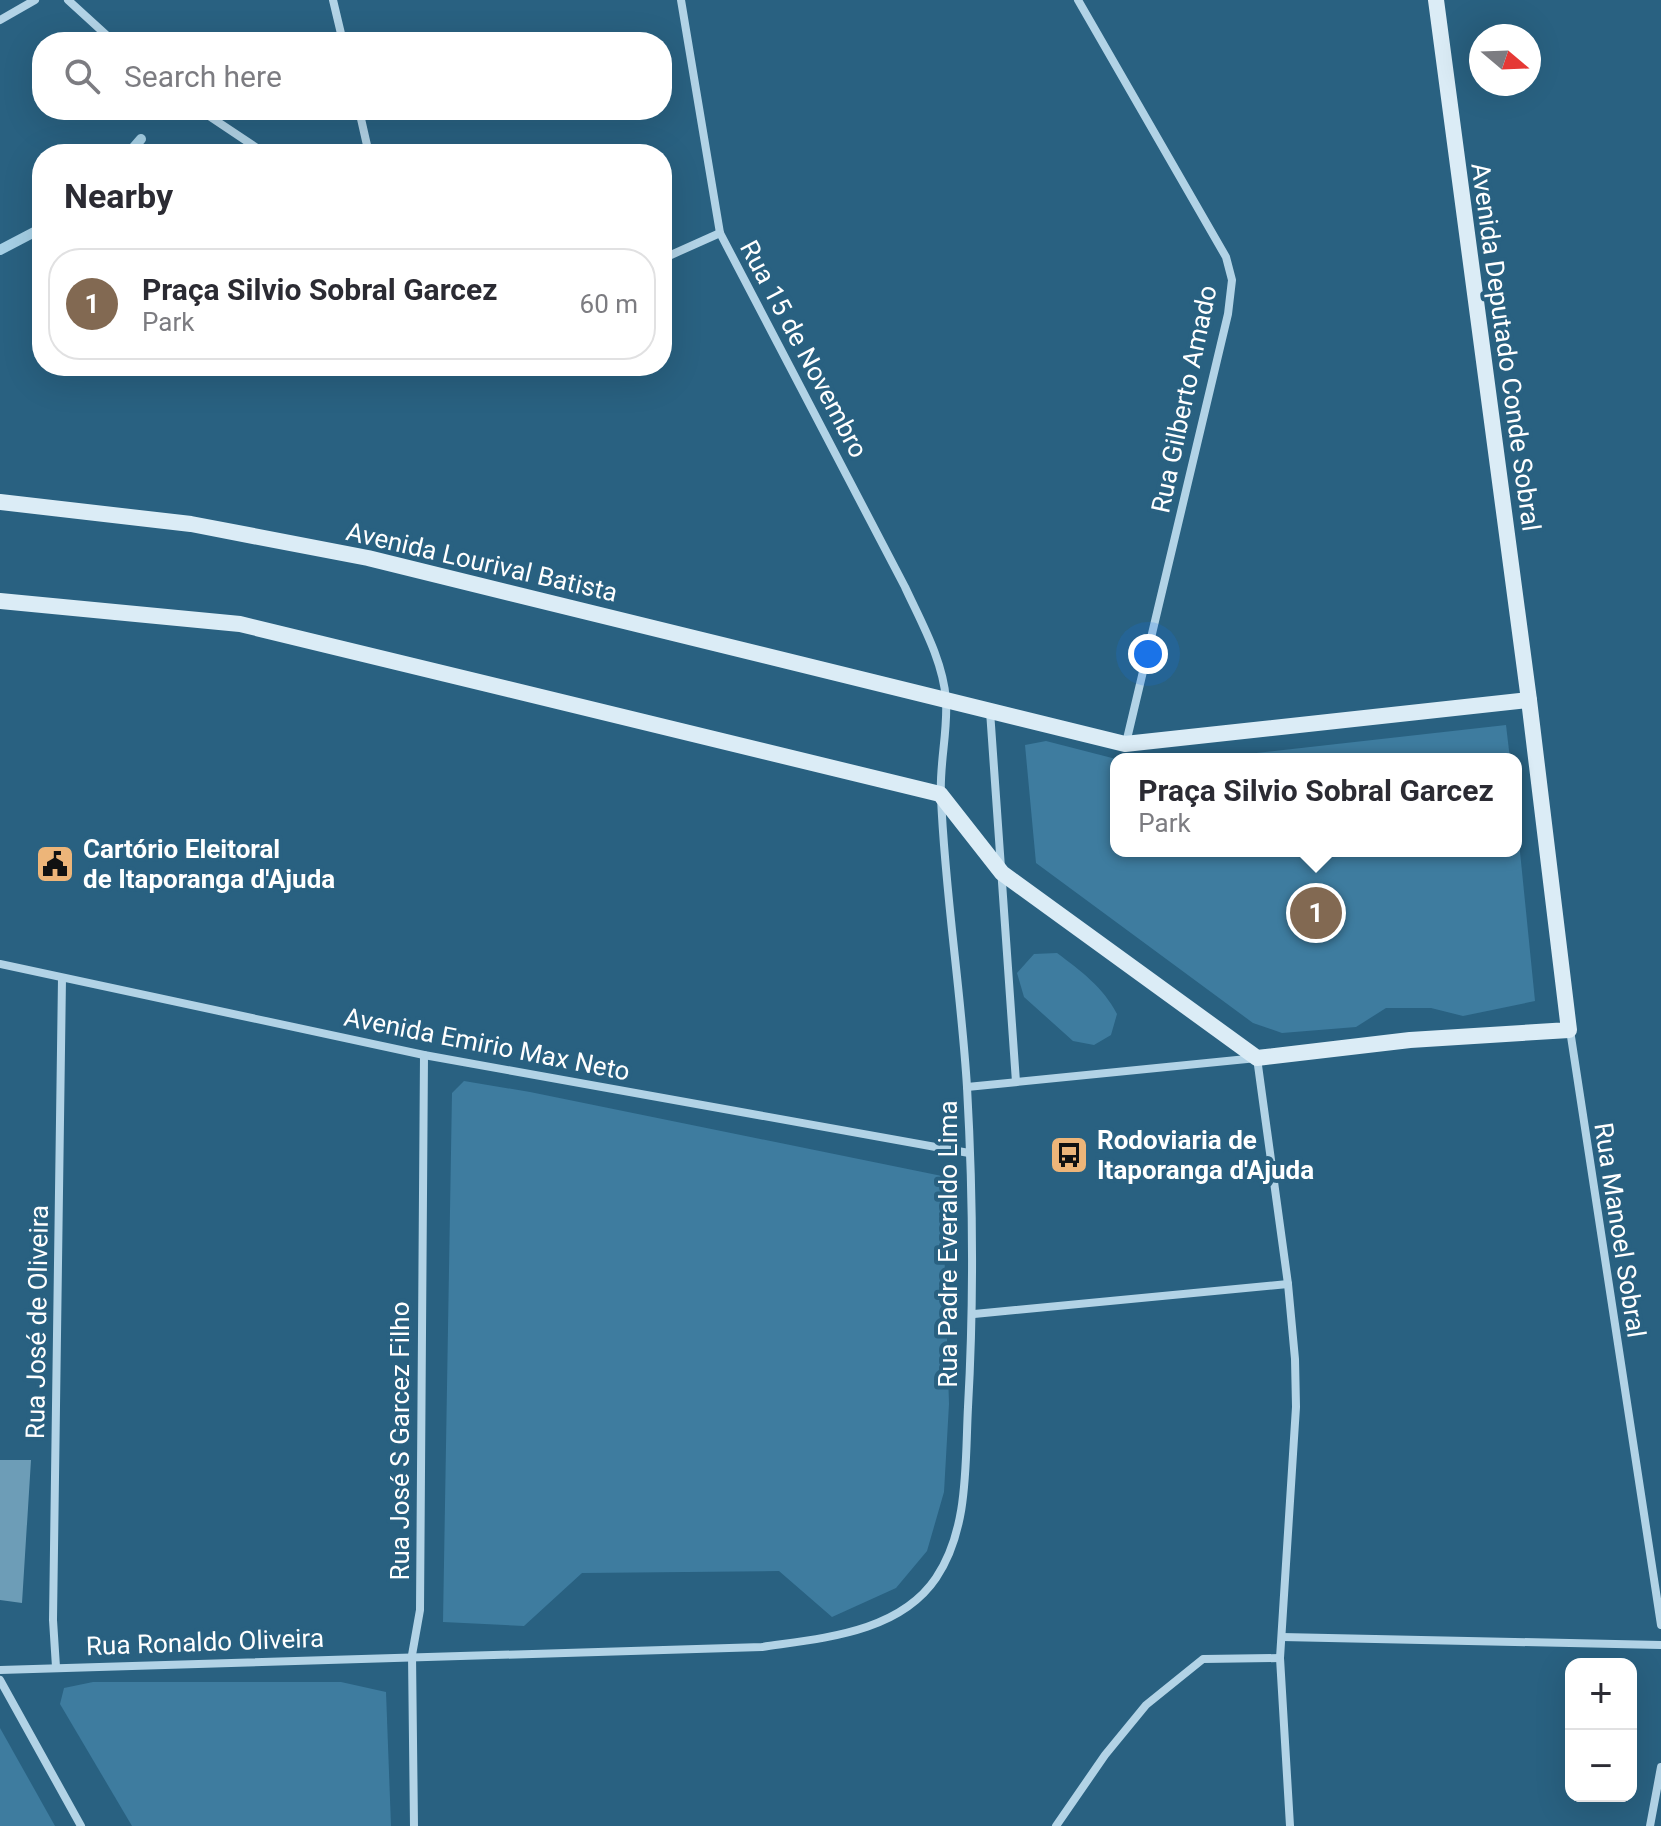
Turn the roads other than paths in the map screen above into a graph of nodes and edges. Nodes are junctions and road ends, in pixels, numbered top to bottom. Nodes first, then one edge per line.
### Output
1 (35, 0) edge
2 (68, 0) edge
3 (333, 0) edge
4 (1078, 0) edge
5 (1436, 0) edge
6 (684, 1) edge
7 (0, 20) edge
8 (103, 32) edge
9 (341, 32) edge
10 (215, 120) edge
11 (361, 120) edge
12 (251, 144) edge
13 (367, 144) edge
14 (720, 233) junction
15 (672, 255) edge
16 (0, 502) edge
17 (0, 601) edge
18 (946, 700) junction
19 (1529, 700) junction
20 (990, 711) junction
21 (1125, 744) junction
22 (940, 794) junction
23 (1002, 873) junction
24 (0, 964) edge
25 (62, 978) junction
26 (1569, 1030) junction
27 (424, 1055) junction
28 (1257, 1058) junction
29 (1016, 1082) junction
30 (967, 1087) junction
31 (969, 1153) junction
32 (1288, 1284) junction
33 (974, 1314) junction
34 (1661, 1625) edge
35 (1282, 1637) junction
36 (1661, 1645) edge
37 (412, 1655) junction
38 (1280, 1658) junction
39 (56, 1667) junction
40 (0, 1670) edge
41 (0, 1680) edge
42 (1661, 1767) edge
43 (81, 1826) edge
44 (414, 1826) edge
45 (1056, 1826) edge
46 (1290, 1826) edge
47 (1650, 1826) edge

1 - 7 street
2 - 8 street
3 - 9 street
4 - 21 street, Rua Gilberto Amado
5 - 19 main road, Avenida Deputado Conde Sobral
6 - 14 street, Rua 15 de Novembro
10 - 12 street
11 - 13 street
14 - 15 street
14 - 18 street, Rua 15 de Novembro
16 - 18 main road, Avenida Lourival Batista
17 - 22 main road
18 - 20 main road, Avenida Lourival Batista
18 - 22 street, Rua 15 de Novembro
19 - 21 main road, Avenida Lourival Batista
19 - 26 main road, Avenida Deputado Conde Sobral
20 - 21 main road, Avenida Lourival Batista
20 - 23 street
22 - 23 main road
22 - 30 street, Rua Padre Everaldo Lima
23 - 28 main road
23 - 29 street
24 - 25 street, Avenida Emirio Max Neto
25 - 27 street, Avenida Emirio Max Neto
25 - 39 street, Rua José de Oliveira
26 - 28 main road
26 - 34 street, Rua Manoel Sobral
27 - 31 street, Avenida Emirio Max Neto
27 - 37 street, Rua José S Garcez Filho
28 - 29 street
28 - 32 street
29 - 30 street
30 - 31 street, Rua Padre Everaldo Lima
31 - 33 street, Rua Padre Everaldo Lima
32 - 33 street
32 - 35 street
33 - 37 street, Rua Padre Everaldo Lima
35 - 36 street
35 - 38 street
37 - 39 street, Rua Ronaldo Oliveira
37 - 44 street, Rua José S Garcez Filho
38 - 45 street
38 - 46 street
39 - 40 street, Rua Ronaldo Oliveira
41 - 43 street
42 - 47 street

